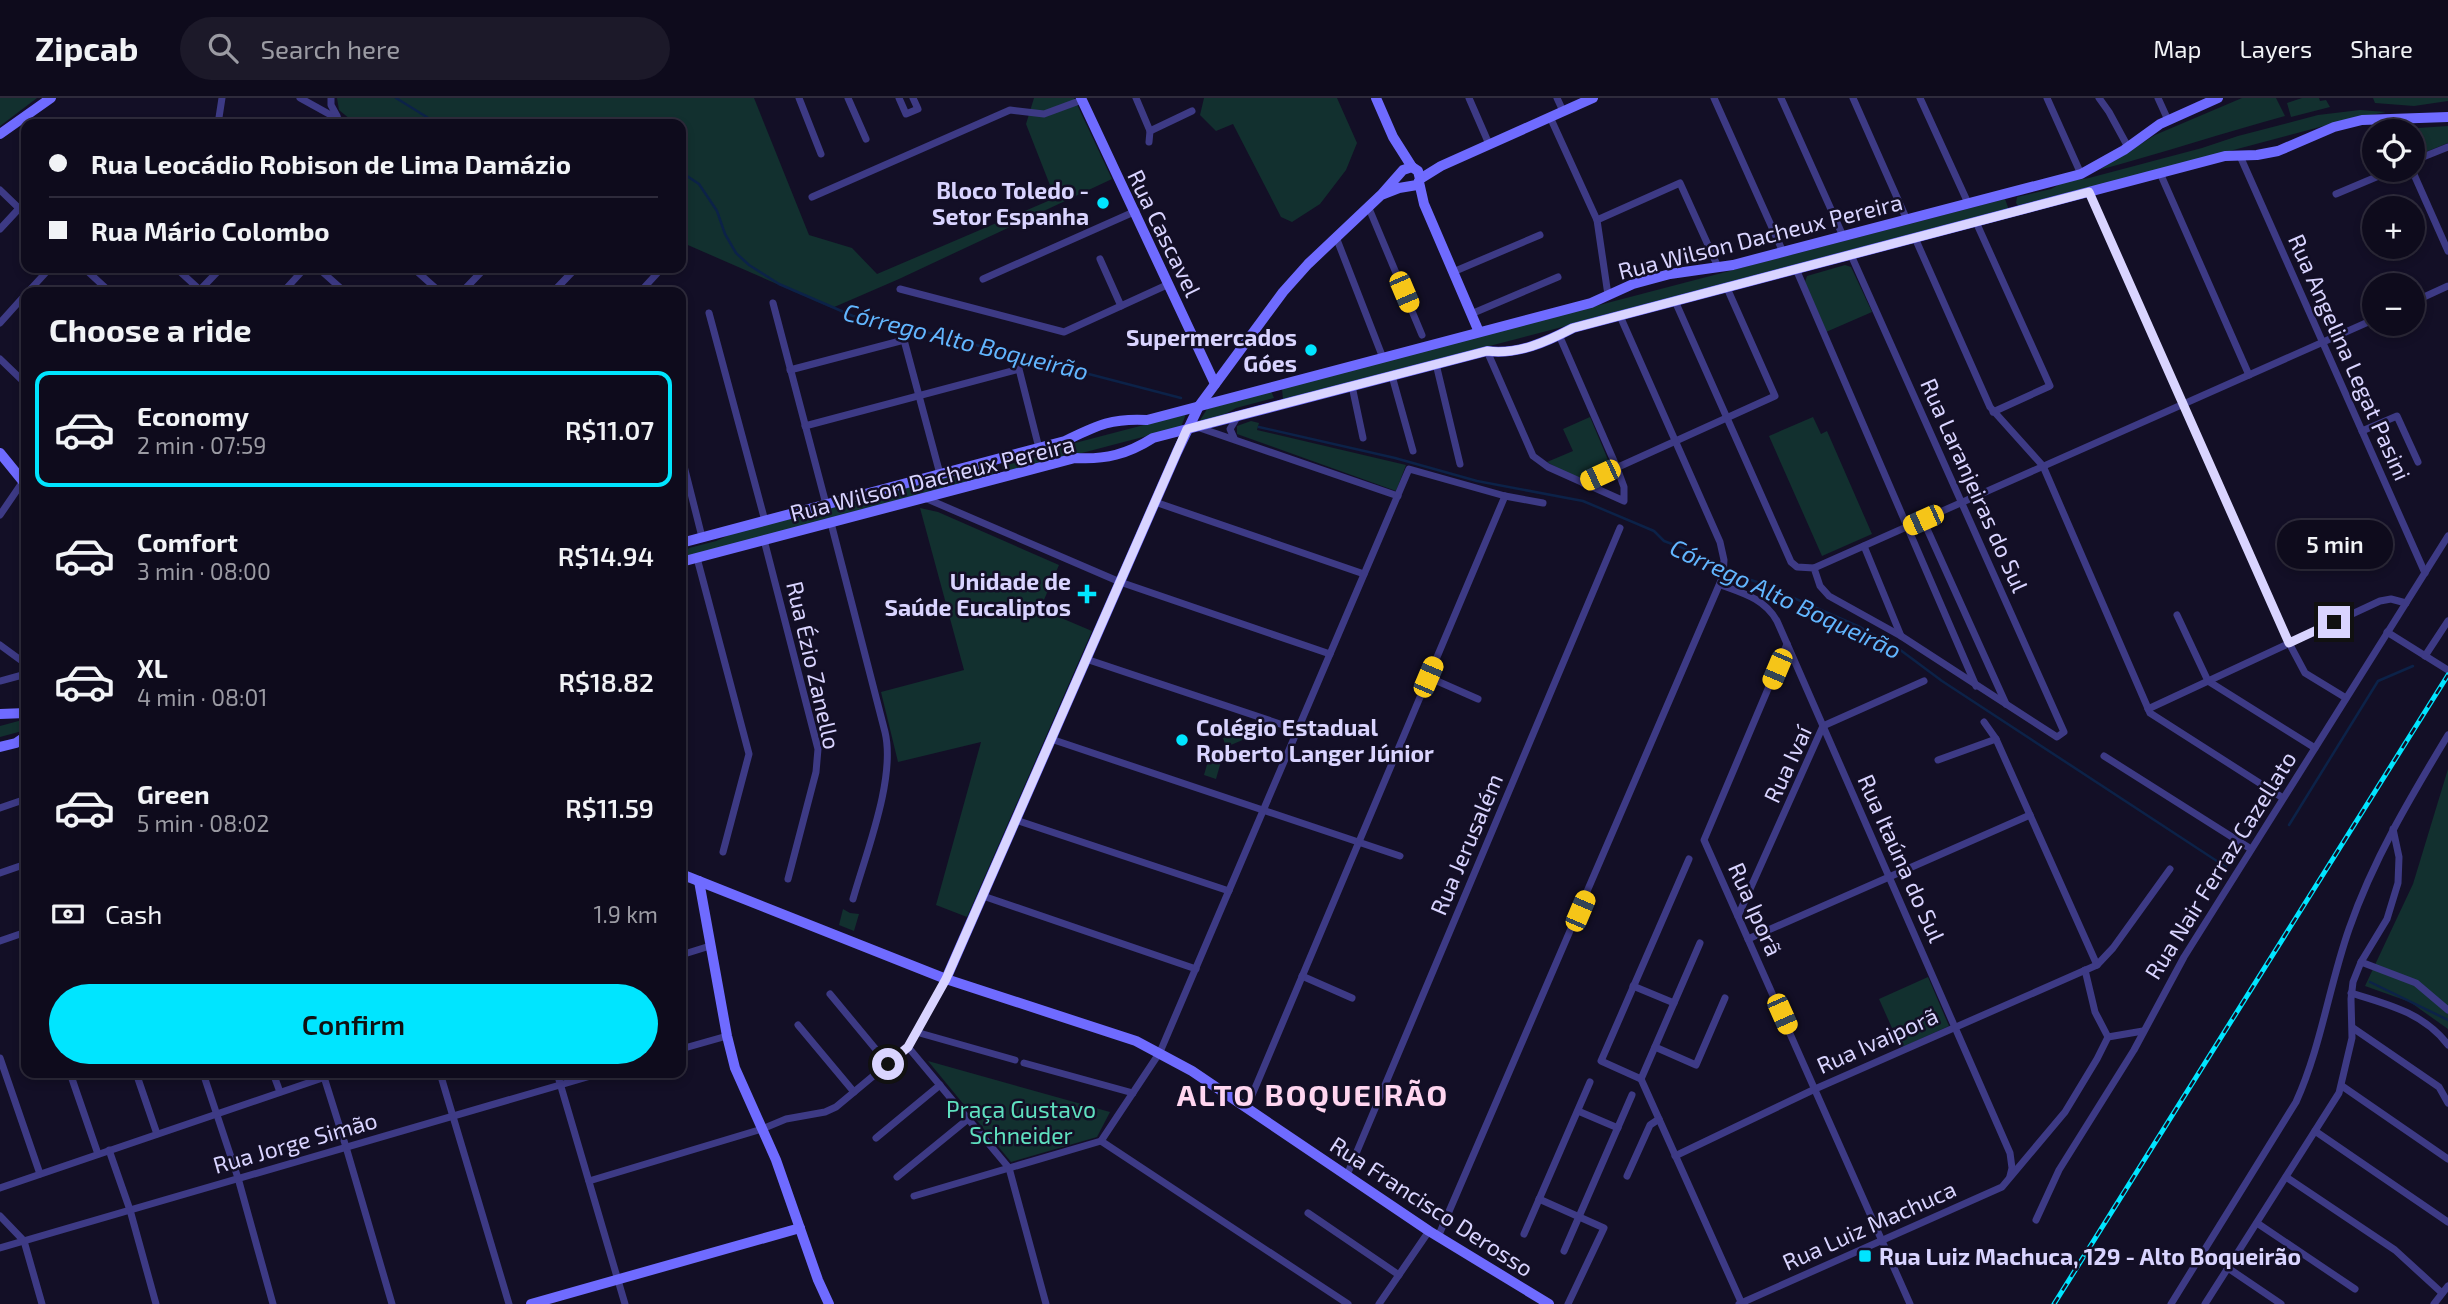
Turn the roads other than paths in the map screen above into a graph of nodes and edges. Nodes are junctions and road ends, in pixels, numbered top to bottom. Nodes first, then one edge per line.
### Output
1 (51, 98) edge
2 (222, 98) edge
3 (300, 98) edge
4 (331, 98) edge
5 (799, 98) edge
6 (848, 98) edge
7 (899, 98) edge
8 (913, 98) edge
9 (1136, 98) edge
10 (1376, 98) edge
11 (1469, 98) edge
12 (1557, 98) edge
13 (1593, 98) edge
14 (1714, 98) edge
15 (1781, 98) edge
16 (1853, 98) edge
17 (1920, 98) edge
18 (2047, 98) edge
19 (2099, 98) edge
20 (2158, 98) edge
21 (2216, 98) edge
22 (1081, 99) edge
23 (1192, 111) dead end
24 (1563, 111) junction
25 (1550, 117) junction
26 (2448, 117) edge
27 (21, 119) edge
28 (21, 119) edge
29 (219, 119) edge
30 (339, 119) joint
31 (2390, 119) edge
32 (2168, 120) junction
33 (2362, 122) edge
34 (1150, 131) junction
35 (0, 134) edge
36 (866, 139) dead end
37 (1149, 142) dead end
38 (1489, 144) junction
39 (2128, 147) junction
40 (2448, 147) edge
41 (821, 154) dead end
42 (2240, 156) junction
43 (2425, 156) edge
44 (2160, 173) junction
45 (2081, 174) junction
46 (1414, 179) junction
47 (2364, 182) edge
48 (2417, 182) edge
49 (0, 190) edge
50 (2015, 191) junction
51 (2089, 192) junction
52 (2336, 194) dead end
53 (1381, 195) junction
54 (812, 197) dead end
55 (1968, 204) junction
56 (1368, 206) junction
57 (19, 208) joint
58 (1136, 211) junction
59 (2018, 211) junction
60 (1597, 220) junction
61 (1907, 220) junction
62 (1976, 222) junction
63 (1879, 227) junction
64 (0, 229) edge
65 (1540, 235) dead end
66 (1843, 236) junction
67 (1336, 237) junction
68 (1915, 238) junction
69 (1885, 246) junction
70 (2448, 251) edge
71 (1783, 252) junction
72 (1851, 255) junction
73 (1100, 259) dead end
74 (1718, 267) junction
75 (1796, 269) junction
76 (1453, 272) junction
77 (46, 273) edge
78 (89, 273) edge
79 (181, 273) edge
80 (216, 273) edge
81 (300, 273) edge
82 (324, 273) edge
83 (419, 273) edge
84 (480, 273) edge
85 (571, 273) edge
86 (658, 273) edge
87 (1558, 277) dead end
88 (983, 279) dead end
89 (1169, 284) junction
90 (2448, 286) edge
91 (34, 287) edge
92 (105, 287) edge
93 (195, 287) edge
94 (203, 287) edge
95 (288, 287) edge
96 (339, 287) edge
97 (434, 287) edge
98 (467, 287) edge
99 (558, 287) edge
100 (645, 287) edge
101 (1727, 288) junction
102 (900, 289) dead end
103 (1608, 295) junction
104 (2425, 297) edge
105 (21, 301) edge
106 (1675, 301) junction
107 (773, 303) dead end
108 (1121, 306) junction
109 (709, 313) dead end
110 (1471, 314) junction
111 (1620, 316) junction
112 (0, 324) edge
113 (2362, 325) edge
114 (1479, 332) junction
115 (1422, 335) dead end
116 (1559, 335) junction
117 (2323, 342) junction
118 (1487, 351) junction
119 (1383, 358) junction
120 (0, 359) edge
121 (1436, 364) junction
122 (790, 370) junction
123 (2249, 374) junction
124 (1392, 376) junction
125 (21, 379) edge
126 (1218, 381) junction
127 (1352, 386) junction
128 (1269, 388) junction
129 (919, 396) junction
130 (1233, 397) junction
131 (2183, 404) junction
132 (1199, 406) junction
133 (1274, 406) junction
134 (1993, 412) junction
135 (1238, 416) junction
136 (1727, 418) junction
137 (805, 426) junction
138 (1191, 428) junction
139 (2362, 431) junction
140 (1162, 436) junction
141 (1363, 438) dead end
142 (1238, 440) junction
143 (1675, 442) junction
144 (1039, 448) junction
145 (1413, 451) dead end
146 (1177, 452) junction
147 (0, 453) edge
148 (1001, 458) junction
149 (2418, 463) dead end
150 (1460, 464) dead end
151 (2043, 466) junction
152 (1617, 468) junction
153 (686, 474) edge
154 (940, 474) junction
155 (21, 477) edge
156 (1005, 477) junction
157 (1584, 483) junction
158 (21, 486) edge
159 (1398, 496) junction
160 (1505, 496) junction
161 (925, 498) junction
162 (1155, 502) junction
163 (1961, 502) junction
164 (1543, 503) dead end
165 (826, 504) junction
166 (0, 515) edge
167 (1923, 520) junction
168 (765, 521) junction
169 (831, 523) junction
170 (1908, 527) junction
171 (1620, 528) dead end
172 (2448, 536) edge
173 (702, 537) junction
174 (764, 540) junction
175 (686, 541) edge
176 (1864, 546) junction
177 (690, 560) edge
178 (1814, 568) junction
179 (2425, 573) junction
180 (1364, 574) junction
181 (1722, 580) junction
182 (1120, 582) junction
183 (2406, 603) junction
184 (2177, 615) dead end
185 (2448, 621) edge
186 (2387, 632) junction
187 (1901, 636) junction
188 (2289, 643) junction
189 (0, 645) edge
190 (1787, 645) junction
191 (1330, 654) junction
192 (2425, 656) junction
193 (1086, 659) junction
194 (21, 660) edge
195 (2448, 670) edge
196 (21, 675) edge
197 (1428, 677) junction
198 (0, 681) edge
199 (1924, 681) dead end
200 (2208, 681) junction
201 (1976, 686) junction
202 (2346, 698) junction
203 (1478, 699) dead end
204 (2007, 706) junction
205 (2148, 709) junction
206 (21, 713) edge
207 (0, 714) edge
208 (1984, 722) dead end
209 (1823, 726) junction
210 (1298, 730) junction
211 (2448, 735) edge
212 (21, 739) edge
213 (1051, 739) junction
214 (1996, 739) junction
215 (0, 747) edge
216 (2315, 748) junction
217 (2104, 756) dead end
218 (1938, 760) dead end
219 (2283, 798) junction
220 (21, 801) edge
221 (0, 807) edge
222 (1263, 810) junction
223 (2030, 816) junction
224 (1016, 820) junction
225 (2393, 828) junction
226 (1359, 842) junction
227 (2251, 849) junction
228 (723, 852) dead end
229 (1400, 856) dead end
230 (1689, 859) dead end
231 (21, 866) edge
232 (2170, 869) dead end
233 (0, 873) edge
234 (686, 876) edge
235 (1889, 877) junction
236 (788, 879) dead end
237 (698, 881) junction
238 (1229, 891) junction
239 (983, 896) junction
240 (853, 900) dead end
241 (1738, 916) junction
242 (21, 934) edge
243 (1748, 939) junction
244 (0, 941) edge
245 (1700, 943) dead end
246 (710, 946) junction
247 (686, 954) edge
248 (2361, 962) junction
249 (2097, 965) junction
250 (1196, 969) junction
251 (2085, 970) junction
252 (1302, 976) junction
253 (946, 979) junction
254 (1633, 986) junction
255 (2351, 993) junction
256 (830, 994) dead end
257 (1352, 998) dead end
258 (1725, 998) dead end
259 (1674, 1003) junction
260 (2448, 1010) edge
261 (799, 1025) dead end
262 (1955, 1027) junction
263 (2353, 1028) junction
264 (2143, 1031) junction
265 (916, 1032) junction
266 (727, 1036) junction
267 (2108, 1037) junction
268 (2448, 1045) edge
269 (908, 1047) junction
270 (1655, 1047) junction
271 (686, 1048) edge
272 (1160, 1052) junction
273 (0, 1058) edge
274 (1015, 1060) dead end
275 (1024, 1063) dead end
276 (888, 1064) junction
277 (72, 1078) edge
278 (138, 1078) edge
279 (205, 1078) edge
280 (275, 1078) edge
281 (321, 1078) edge
282 (324, 1078) edge
283 (442, 1078) edge
284 (559, 1078) edge
285 (583, 1078) edge
286 (1641, 1079) junction
287 (1590, 1082) dead end
288 (561, 1084) junction
289 (940, 1085) junction
290 (2342, 1086) junction
291 (1815, 1089) junction
292 (280, 1092) junction
293 (854, 1092) junction
294 (1133, 1093) junction
295 (1632, 1095) dead end
296 (2448, 1103) edge
297 (1247, 1107) junction
298 (1578, 1111) junction
299 (217, 1114) junction
300 (454, 1115) junction
301 (968, 1119) junction
302 (1659, 1119) junction
303 (1618, 1128) junction
304 (762, 1129) junction
305 (2315, 1132) junction
306 (157, 1134) junction
307 (876, 1138) dead end
308 (1101, 1141) junction
309 (346, 1147) junction
310 (109, 1150) junction
311 (98, 1154) junction
312 (1675, 1156) junction
313 (2448, 1159) edge
314 (1009, 1168) junction
315 (40, 1174) junction
316 (1347, 1175) junction
317 (1627, 1176) dead end
318 (2010, 1176) junction
319 (897, 1177) dead end
320 (2286, 1177) junction
321 (238, 1178) junction
322 (589, 1181) junction
323 (0, 1188) edge
324 (914, 1196) dead end
325 (1539, 1199) junction
326 (130, 1210) junction
327 (1308, 1213) dead end
328 (0, 1216) edge
329 (1579, 1217) junction
330 (2036, 1220) dead end
331 (2448, 1222) edge
332 (2256, 1223) junction
333 (800, 1227) junction
334 (1429, 1231) junction
335 (1524, 1234) dead end
336 (1438, 1237) junction
337 (24, 1241) junction
338 (1882, 1241) junction
339 (0, 1248) edge
340 (1564, 1251) dead end
341 (2228, 1268) junction
342 (1399, 1275) junction
343 (618, 1279) junction
344 (2355, 1289) dead end
345 (2445, 1289) edge
346 (1547, 1303) edge
347 (42, 1304) edge
348 (156, 1304) edge
349 (273, 1304) edge
350 (391, 1304) edge
351 (509, 1304) edge
352 (531, 1304) edge
353 (625, 1304) edge
354 (829, 1304) edge
355 (1046, 1304) edge
356 (1348, 1304) edge
357 (1379, 1304) edge
358 (1568, 1304) edge
359 (1740, 1304) edge
360 (1910, 1304) edge
361 (2171, 1304) edge
362 (2205, 1304) edge
363 (2281, 1304) edge
364 (2434, 1304) edge

1 - 27 main road
2 - 29 street
3 - 30 street
4 - 30 street
5 - 41 street
6 - 36 street
7 - 8 street
9 - 34 street
10 - 46 main road
11 - 38 street
12 - 24 street
13 - 24 main road
14 - 71 street
15 - 66 street
16 - 61 street
17 - 55 street
18 - 45 street
19 - 39 street
20 - 32 street
21 - 32 main road, Rua Wilson Dacheux Pereira
22 - 54 street
22 - 58 main road, Rua Cascavel
23 - 34 street
24 - 25 main road
25 - 38 main road
25 - 60 street
26 - 31 main road, Rua Wilson Dacheux Pereira
28 - 35 main road
32 - 39 main road, Rua Wilson Dacheux Pereira
33 - 42 main road, Rua Wilson Dacheux Pereira
34 - 37 street
38 - 46 main road
39 - 45 main road, Rua Wilson Dacheux Pereira
40 - 43 street
42 - 44 main road, Rua Wilson Dacheux Pereira
42 - 117 street, Rua Angelina Legat Pasini
44 - 51 main road, Rua Wilson Dacheux Pereira
44 - 123 street
45 - 50 main road, Rua Wilson Dacheux Pereira
46 - 53 main road
46 - 53 main road
46 - 76 main road
47 - 52 street
48 - 70 street
49 - 57 street
50 - 55 main road, Rua Wilson Dacheux Pereira
50 - 59 main road
51 - 59 main road, Rua Wilson Dacheux Pereira
51 - 131 street
53 - 56 main road
55 - 61 main road, Rua Wilson Dacheux Pereira
56 - 67 main road
56 - 115 street
57 - 64 street
58 - 88 street
58 - 89 main road, Rua Cascavel
59 - 62 main road, Rua Wilson Dacheux Pereira
60 - 74 street
60 - 103 street
61 - 63 main road, Rua Wilson Dacheux Pereira
62 - 68 main road, Rua Wilson Dacheux Pereira
62 - 134 street
63 - 66 main road, Rua Wilson Dacheux Pereira
63 - 69 main road
65 - 76 street
66 - 71 main road, Rua Wilson Dacheux Pereira
67 - 119 street
67 - 126 main road
68 - 69 main road, Rua Wilson Dacheux Pereira
68 - 134 street
69 - 72 main road, Rua Wilson Dacheux Pereira
71 - 74 main road, Rua Wilson Dacheux Pereira
72 - 75 main road, Rua Wilson Dacheux Pereira
72 - 163 street, Rua Laranjeiras do Sul
73 - 108 street
74 - 103 main road, Rua Wilson Dacheux Pereira
75 - 101 main road, Rua Wilson Dacheux Pereira
75 - 170 street
76 - 110 main road
77 - 91 street
78 - 92 street
79 - 93 street
80 - 94 street
81 - 95 street
82 - 96 street
83 - 97 street
84 - 98 street
85 - 99 street
86 - 100 street
87 - 110 street
89 - 108 street
89 - 126 main road, Rua Cascavel
90 - 104 street
101 - 106 main road, Rua Wilson Dacheux Pereira
101 - 136 street
102 - 108 street
103 - 114 main road, Rua Wilson Dacheux Pereira
105 - 112 street
106 - 111 main road, Rua Wilson Dacheux Pereira
106 - 136 street
107 - 122 street
109 - 168 street
110 - 114 main road
111 - 116 main road, Rua Wilson Dacheux Pereira
111 - 143 street
113 - 117 street
114 - 119 main road, Rua Wilson Dacheux Pereira
116 - 118 main road, Rua Wilson Dacheux Pereira
116 - 152 street
117 - 123 street
117 - 139 street, Rua Angelina Legat Pasini
118 - 121 main road, Rua Wilson Dacheux Pereira
118 - 157 street
119 - 128 main road, Rua Wilson Dacheux Pereira
120 - 125 street
121 - 124 main road, Rua Wilson Dacheux Pereira
121 - 150 street
122 - 129 street
122 - 137 street
123 - 131 street
124 - 127 main road, Rua Wilson Dacheux Pereira
124 - 145 street
126 - 130 main road, Rua Cascavel
126 - 132 main road
127 - 133 main road, Rua Wilson Dacheux Pereira
127 - 141 street
128 - 130 main road, Rua Wilson Dacheux Pereira
128 - 133 main road
129 - 137 street
129 - 144 street
129 - 154 street
130 - 132 main road, Rua Wilson Dacheux Pereira
131 - 151 street
131 - 188 street
132 - 138 main road
132 - 144 main road, Rua Wilson Dacheux Pereira
133 - 135 main road, Rua Wilson Dacheux Pereira
134 - 151 street
135 - 138 main road, Rua Wilson Dacheux Pereira
135 - 142 street
136 - 143 street
136 - 178 street
137 - 165 street
138 - 140 main road, Rua Wilson Dacheux Pereira
138 - 142 street
138 - 146 main road
139 - 149 street
139 - 179 street, Rua Angelina Legat Pasini
140 - 146 main road
140 - 156 main road, Rua Wilson Dacheux Pereira
142 - 159 street
143 - 152 street
143 - 181 street
144 - 148 main road, Rua Wilson Dacheux Pereira
146 - 162 main road
147 - 155 main road
148 - 154 main road, Rua Wilson Dacheux Pereira
148 - 156 main road
151 - 163 street
151 - 205 street
152 - 157 street
152 - 157 street
153 - 173 street
154 - 165 main road, Rua Wilson Dacheux Pereira
156 - 161 main road, Rua Wilson Dacheux Pereira
158 - 166 street
159 - 160 street
159 - 180 street
160 - 164 street
160 - 197 street
161 - 169 main road, Rua Wilson Dacheux Pereira
161 - 182 street
162 - 180 street
162 - 182 main road
163 - 167 street
163 - 204 street, Rua Laranjeiras do Sul
165 - 168 main road, Rua Wilson Dacheux Pereira
167 - 170 street
167 - 204 street
168 - 173 main road, Rua Wilson Dacheux Pereira
169 - 174 main road, Rua Wilson Dacheux Pereira
169 - 240 street
170 - 176 street
170 - 201 street
171 - 316 street, Rua Jerusalém
172 - 179 street, Rua Nair Ferraz Cazellato
173 - 175 main road, Rua Wilson Dacheux Pereira
174 - 177 main road, Rua Wilson Dacheux Pereira
174 - 236 street, Rua Ézio Zanello
176 - 178 street
176 - 187 street
177 - 228 street
178 - 187 street
179 - 183 street, Rua Nair Ferraz Cazellato
180 - 191 street
181 - 190 street, Rua Itaúna do Sul
181 - 336 street
182 - 191 street
182 - 193 main road
183 - 186 street, Rua Nair Ferraz Cazellato
183 - 188 street
184 - 200 street
185 - 192 street
186 - 192 street
186 - 202 street, Rua Nair Ferraz Cazellato
187 - 201 street
188 - 200 street
188 - 202 street
189 - 194 street
190 - 209 street, Rua Itaúna do Sul
190 - 241 street, Rua Iporã
191 - 210 street
192 - 195 street
193 - 210 street
193 - 213 main road
196 - 198 street
197 - 203 street
197 - 226 street
199 - 209 street, Rua Ivaí
200 - 205 street
200 - 216 street
201 - 204 street
202 - 216 street, Rua Nair Ferraz Cazellato
205 - 219 street
206 - 207 main road
208 - 214 street
209 - 235 street, Rua Itaúna do Sul
209 - 241 street, Rua Ivaí
210 - 222 street
211 - 225 street
212 - 215 main road
213 - 222 street
213 - 224 main road
214 - 218 street
214 - 223 street
216 - 219 street, Rua Nair Ferraz Cazellato
217 - 227 street
219 - 227 street, Rua Nair Ferraz Cazellato
220 - 221 street
222 - 226 street
222 - 238 street
223 - 235 street
223 - 249 street
224 - 238 street
224 - 239 main road
225 - 248 street
225 - 361 street
226 - 229 street
226 - 252 street
227 - 264 street, Rua Nair Ferraz Cazellato
230 - 254 street
231 - 233 street
232 - 249 street
234 - 237 main road, Rua Francisco Derosso
235 - 243 street
235 - 262 street, Rua Itaúna do Sul
237 - 246 main road
237 - 253 main road, Rua Francisco Derosso
238 - 250 street
239 - 250 street
239 - 253 main road
241 - 243 street, Rua Iporã
242 - 244 street
243 - 291 street, Rua Iporã
245 - 259 street
246 - 247 street
246 - 266 main road
248 - 255 street
248 - 260 street
249 - 251 street, Rua Ivaiporã
250 - 272 street
251 - 262 street, Rua Ivaiporã
251 - 267 street
252 - 257 street
252 - 297 street
253 - 265 street
253 - 272 main road, Rua Francisco Derosso
254 - 259 street
254 - 286 street
255 - 263 street
255 - 268 street
256 - 276 street
258 - 270 street
259 - 270 street
261 - 293 street
262 - 291 street, Rua Ivaiporã
262 - 318 street, Rua Itaúna do Sul
263 - 290 street
263 - 296 street
264 - 267 street
264 - 330 street, Rua Nair Ferraz Cazellato
265 - 269 street
265 - 274 street
266 - 271 street
266 - 304 main road
267 - 318 street, Rua Luiz Machuca
269 - 276 street
269 - 289 street
270 - 286 street
272 - 294 street
272 - 297 main road, Rua Francisco Derosso
273 - 315 street
275 - 294 street
276 - 293 street
277 - 311 street
278 - 306 street
279 - 299 street
280 - 292 street
281 - 292 street
282 - 309 street
283 - 300 street
284 - 288 street
285 - 288 street, Rua Jorge Simão
286 - 302 street
287 - 298 street
288 - 300 street, Rua Jorge Simão
288 - 322 street
289 - 301 street
289 - 307 street
290 - 305 street
290 - 313 street
291 - 312 street, Rua Ivaiporã
291 - 338 street, Rua Iporã
292 - 299 street
293 - 304 street
294 - 308 street
295 - 303 street
297 - 316 main road, Rua Francisco Derosso
298 - 303 street
298 - 325 street
299 - 306 street
299 - 321 street
300 - 309 street, Rua Jorge Simão
300 - 351 street
301 - 314 street
301 - 319 street
302 - 312 street
302 - 317 street
303 - 329 street
304 - 322 street
304 - 333 main road
305 - 320 street
305 - 331 street
306 - 310 street
308 - 314 street
308 - 356 street
309 - 321 street, Rua Jorge Simão
309 - 350 street
310 - 311 street
310 - 326 street
311 - 315 street
312 - 359 street
314 - 324 street
314 - 355 street
315 - 323 street
316 - 334 main road, Rua Francisco Derosso
318 - 338 street, Rua Luiz Machuca
320 - 332 street
320 - 345 street
321 - 326 street, Rua Jorge Simão
321 - 349 street
322 - 343 street
325 - 329 street
325 - 335 street
326 - 337 street, Rua Jorge Simão
326 - 348 street
327 - 342 street
328 - 337 street
329 - 340 street
329 - 358 street
332 - 341 street
332 - 344 street
333 - 343 main road
333 - 354 main road
334 - 336 main road, Rua Francisco Derosso
334 - 342 street
336 - 346 main road, Rua Francisco Derosso
337 - 339 street, Rua Jorge Simão
337 - 347 street
338 - 359 street, Rua Luiz Machuca
338 - 360 street, Rua Iporã
341 - 362 street
341 - 363 street
342 - 357 street
343 - 352 main road
343 - 353 street
345 - 364 street

